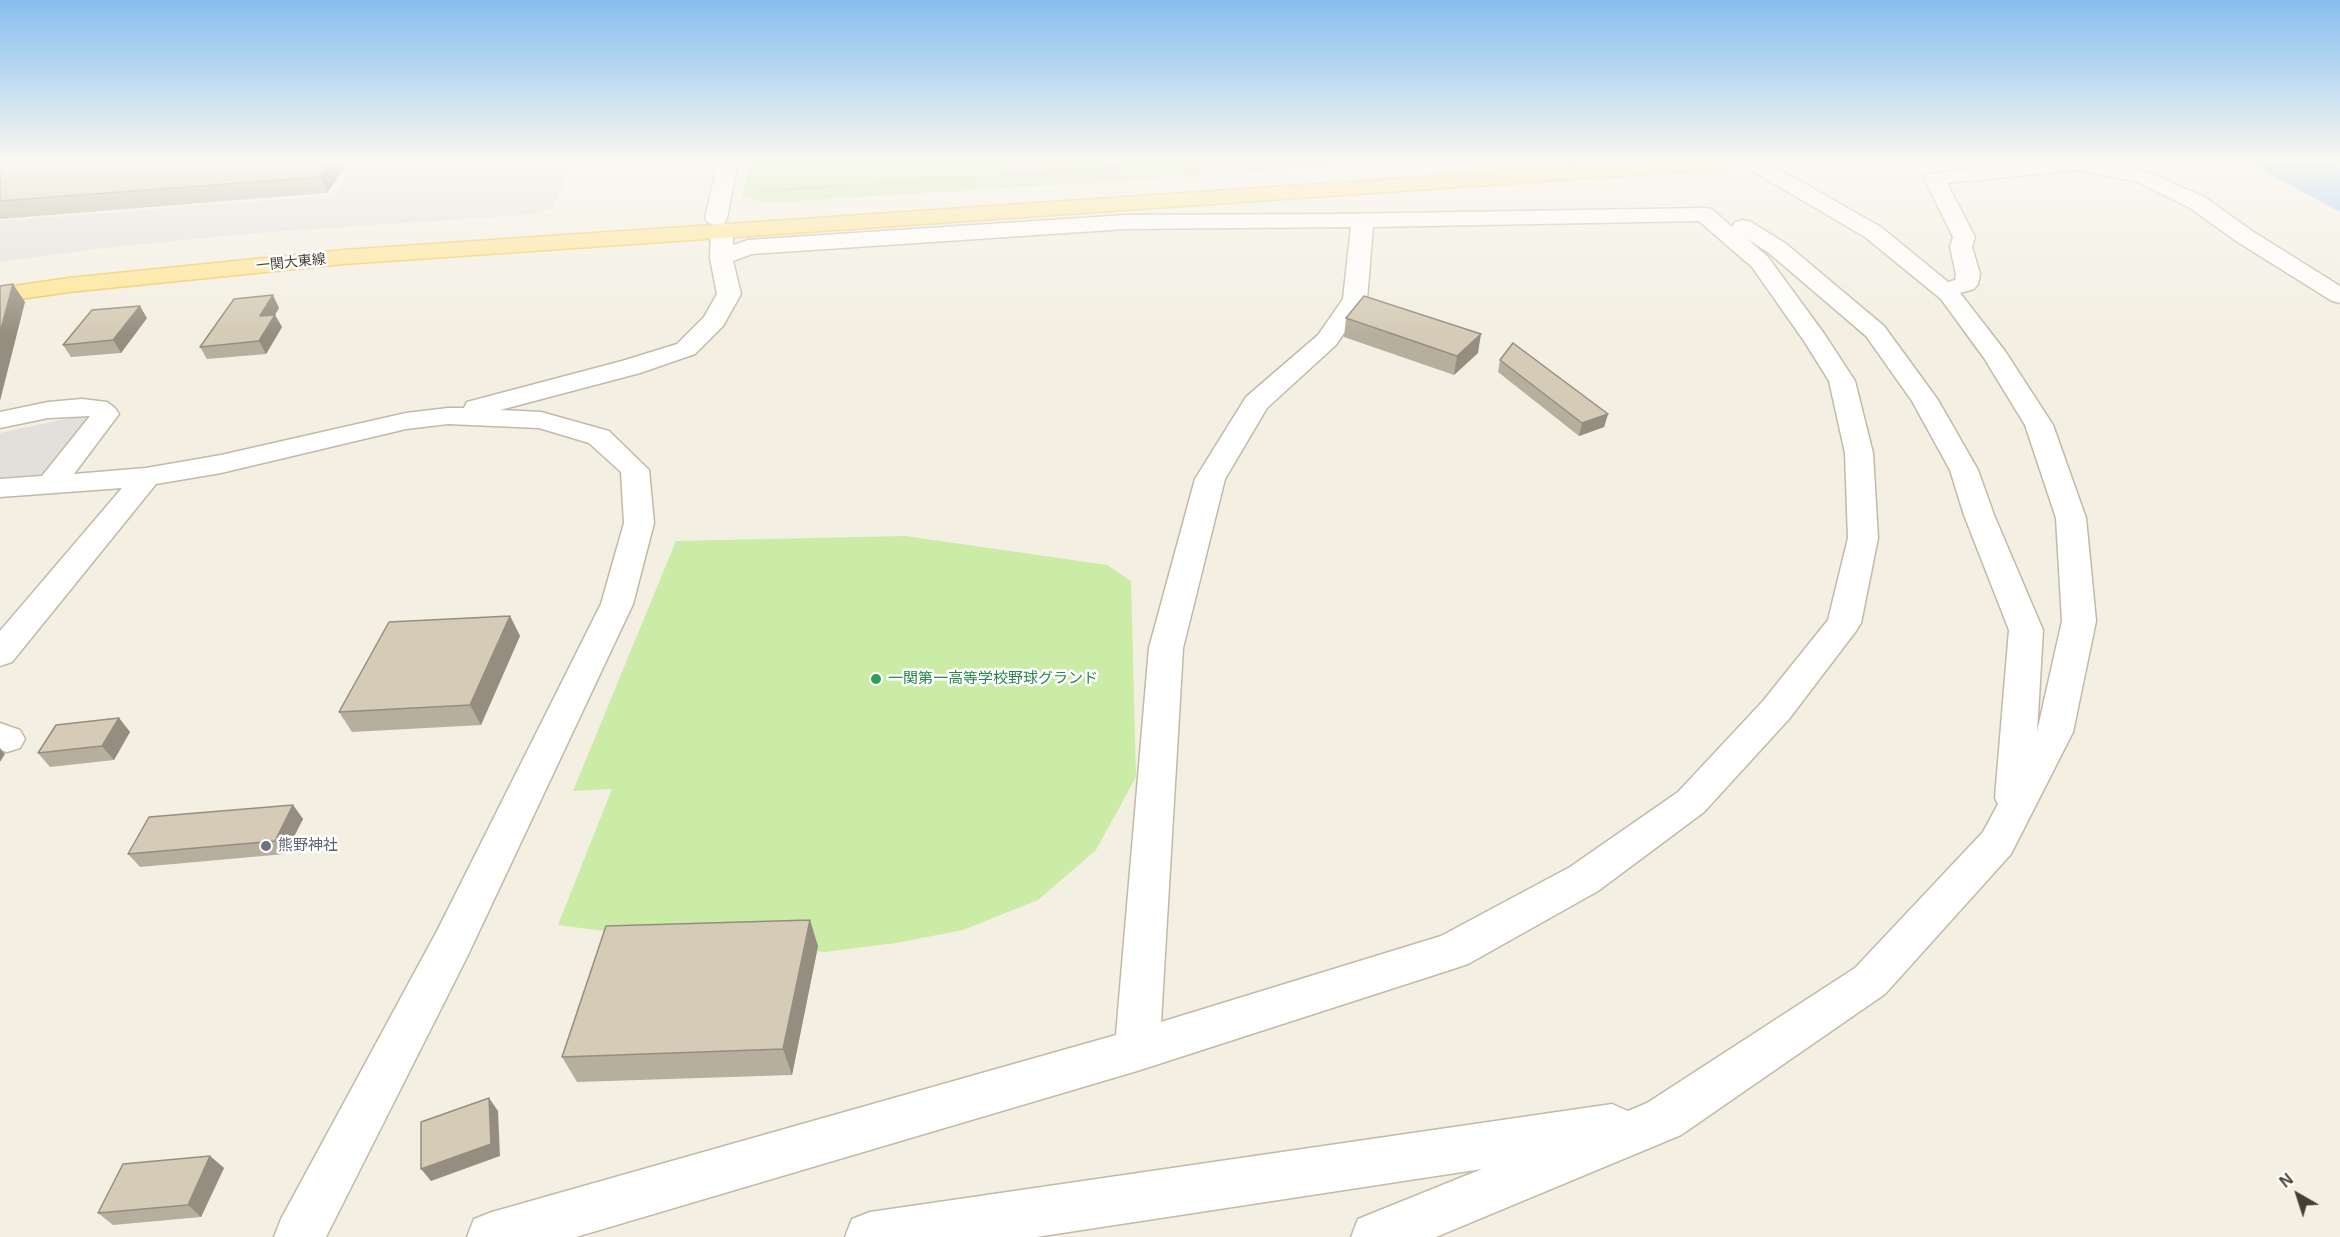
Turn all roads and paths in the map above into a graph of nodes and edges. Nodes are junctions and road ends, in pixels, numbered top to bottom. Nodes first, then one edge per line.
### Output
1 (722, 220) edge
2 (895, 220) edge
3 (932, 220) edge
4 (1425, 220) edge
5 (1711, 220) edge
6 (1723, 220) edge
7 (1852, 220) edge
8 (1955, 220) edge
9 (2221, 220) edge
10 (1363, 221) junction
11 (720, 235) junction
12 (0, 278) edge
13 (1944, 290) junction
14 (0, 295) edge
15 (2340, 296) edge
16 (448, 416) junction
17 (0, 420) edge
18 (146, 477) junction
19 (50, 484) junction
20 (0, 488) edge
21 (0, 654) edge
22 (2013, 812) junction
23 (1137, 1050) junction
24 (1665, 1119) junction
25 (299, 1237) edge
26 (492, 1237) edge
27 (870, 1237) edge
28 (1376, 1237) edge

1 - 11 street
2 - 11 main road, 一関大東線
3 - 11 main road, 一関大東線
4 - 10 street
5 - 23 street
6 - 22 street
7 - 13 street
8 - 13 street
9 - 15 street
10 - 11 street
10 - 23 street
11 - 12 main road, 一関大東線
11 - 14 main road, 一関大東線
11 - 16 street
13 - 22 street
16 - 18 street
16 - 25 street
17 - 19 street
18 - 19 street
18 - 21 street
19 - 20 street
22 - 24 street
23 - 26 street
24 - 27 street
24 - 28 street

